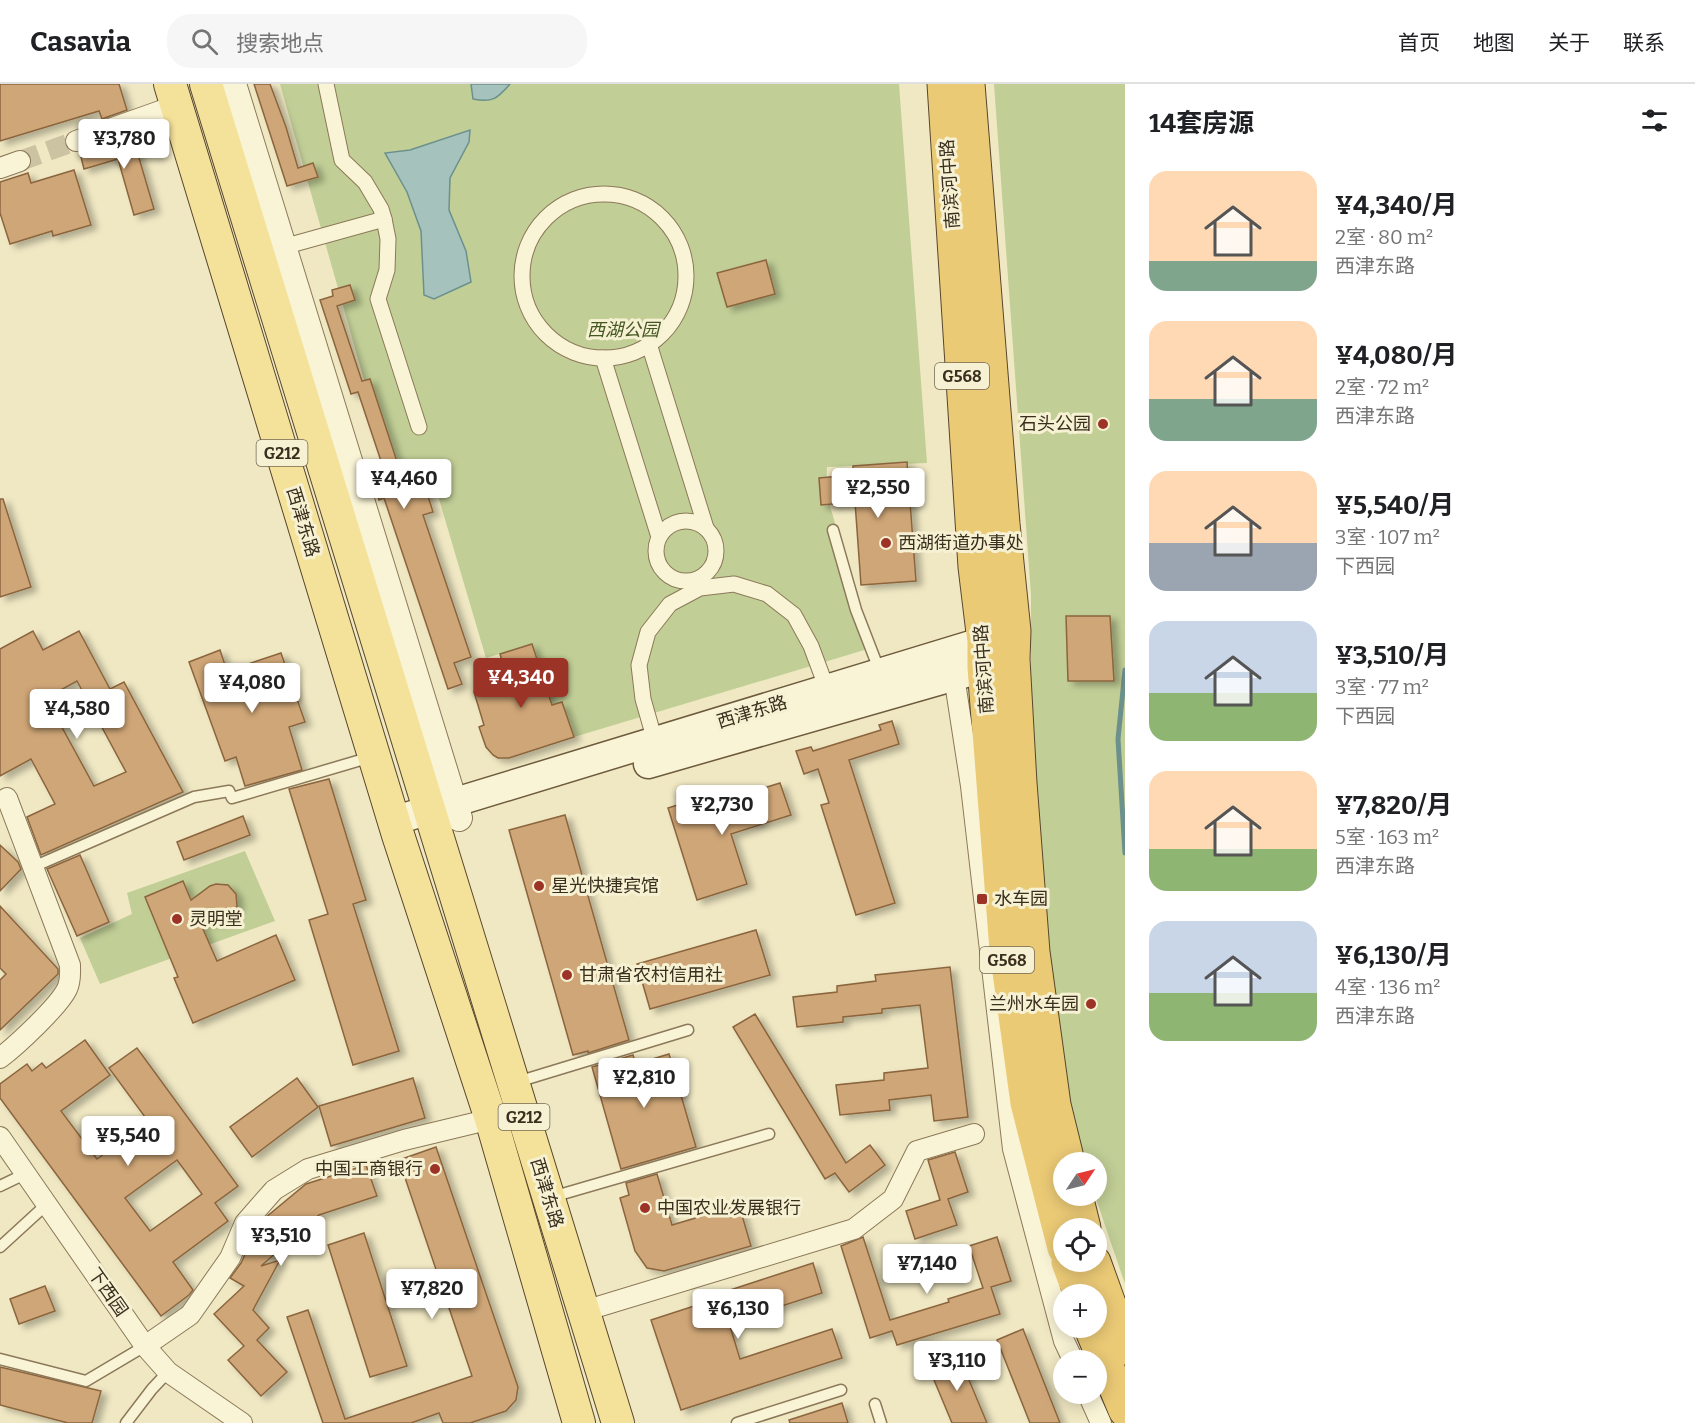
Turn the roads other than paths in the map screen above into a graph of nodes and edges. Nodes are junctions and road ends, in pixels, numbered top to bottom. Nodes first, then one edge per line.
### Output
1 (206, 84) edge
2 (233, 84) edge
3 (326, 84) edge
4 (944, 84) edge
5 (968, 84) edge
6 (173, 94) edge
7 (76, 141) tunnel mouth
8 (20, 161) tunnel mouth
9 (0, 168) edge
10 (384, 219) junction
11 (283, 247) junction
12 (650, 344) junction
13 (603, 358) junction
14 (419, 427) dead end
15 (706, 528) junction
16 (833, 530) dead end
17 (659, 537) junction
18 (697, 584) junction
19 (990, 655) junction
20 (881, 672) junction
21 (828, 688) junction
22 (655, 741) junction
23 (374, 756) junction
24 (8, 798) dead end
25 (444, 814) junction
26 (395, 828) junction
27 (33, 867) junction
28 (688, 1030) dead end
29 (0, 1058) edge
30 (514, 1083) junction
31 (491, 1119) junction
32 (769, 1134) dead end
33 (974, 1134) dead end
34 (0, 1137) edge
35 (1066, 1152) edge
36 (25, 1174) junction
37 (0, 1186) edge
38 (549, 1198) junction
39 (47, 1203) junction
40 (1056, 1218) edge
41 (0, 1247) edge
42 (1098, 1272) edge
43 (584, 1311) junction
44 (1095, 1338) edge
45 (145, 1346) junction
46 (1125, 1348) edge
47 (1068, 1350) edge
48 (0, 1359) edge
49 (168, 1372) junction
50 (841, 1390) dead end
51 (875, 1404) dead end
52 (1092, 1404) edge
53 (1125, 1410) edge
54 (573, 1421) edge
55 (126, 1423) edge
56 (242, 1423) edge
57 (618, 1423) edge
58 (737, 1423) edge
59 (881, 1423) edge
60 (1101, 1423) edge

1 - 25 main road, 西津东路 / G212
2 - 11 street, 西津东路
3 - 10 street
4 - 19 highway, 南滨河中路 / G568
5 - 19 highway, 南滨河中路 / G568
6 - 7 street
6 - 23 main road, 西津东路 / G212
8 - 9 street
10 - 11 street
10 - 14 street
11 - 25 street, 西津东路
12 - 13 street
12 - 13 street
12 - 15 street
13 - 17 street
15 - 17 street
15 - 18 street
16 - 20 lane
17 - 18 street
18 - 21 street
18 - 22 street
19 - 20 main road, 西津东路
19 - 25 main road, 西津东路
19 - 35 highway, 南滨河中路 / G568
19 - 40 highway, 南滨河中路 / G568
19 - 47 street
20 - 21 main road, 西津东路
21 - 22 main road, 西津东路
22 - 25 main road, 西津东路
23 - 26 main road, 西津东路 / G212
23 - 27 lane
24 - 27 street
25 - 26 main road, 西津东路
25 - 30 main road, 西津东路 / G212
26 - 31 main road, 西津东路 / G212
27 - 29 street
28 - 30 lane
30 - 38 main road, 西津东路 / G212
31 - 45 street
31 - 54 main road, 西津东路 / G212
32 - 38 lane
33 - 43 street
34 - 36 street, 下西园
36 - 37 lane
36 - 39 street, 下西园
38 - 43 main road, 西津东路 / G212
39 - 41 lane
39 - 45 street, 下西园
42 - 46 highway
43 - 57 main road, 西津东路 / G212
44 - 53 highway
45 - 48 lane
45 - 49 street, 下西园
49 - 55 lane
49 - 56 street, 下西园
50 - 58 lane
51 - 59 lane
52 - 60 street

